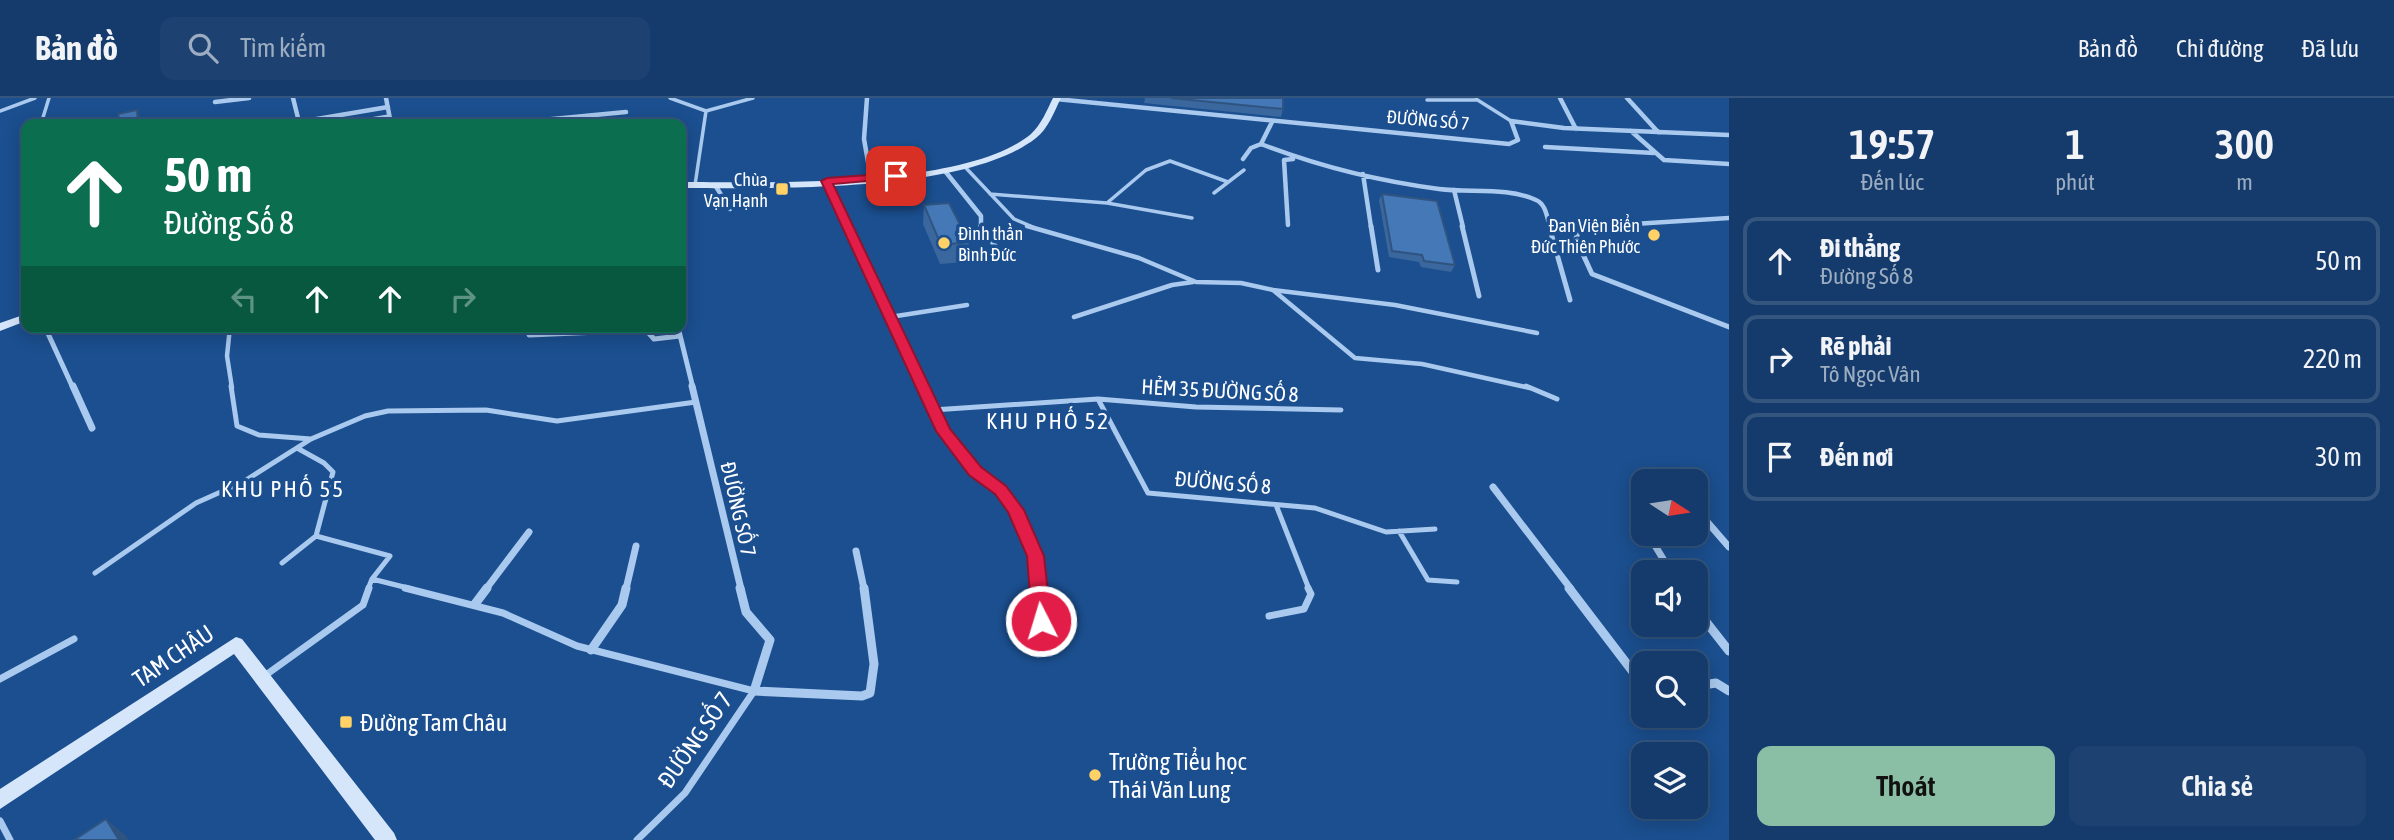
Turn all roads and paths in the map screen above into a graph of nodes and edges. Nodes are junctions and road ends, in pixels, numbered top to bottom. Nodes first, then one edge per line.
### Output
1 (35, 98) edge
2 (49, 98) edge
3 (248, 98) edge
4 (293, 98) edge
5 (386, 98) edge
6 (670, 98) edge
7 (752, 98) edge
8 (867, 98) edge
9 (1056, 98) edge
10 (1461, 98) edge
11 (1560, 98) edge
12 (1627, 98) edge
13 (1476, 99) edge
14 (1427, 100) dead end
15 (215, 102) dead end
16 (388, 107) junction
17 (0, 111) edge
18 (706, 111) junction
19 (625, 112) dead end
20 (389, 116) junction
21 (43, 119) edge
22 (296, 119) edge
23 (317, 119) edge
24 (371, 119) edge
25 (390, 119) edge
26 (552, 119) edge
27 (1511, 121) junction
28 (1272, 122) junction
29 (1576, 129) junction
30 (1631, 131) junction
31 (1658, 132) junction
32 (1729, 135) edge
33 (1261, 144) junction
34 (1545, 147) dead end
35 (1654, 153) junction
36 (1243, 159) dead end
37 (1293, 159) junction
38 (1729, 164) edge
39 (966, 168) junction
40 (945, 170) junction
41 (1244, 170) dead end
42 (1363, 174) junction
43 (871, 179) junction
44 (827, 181) junction
45 (1228, 182) junction
46 (686, 185) edge
47 (695, 185) junction
48 (715, 185) junction
49 (1454, 190) junction
50 (1214, 193) dead end
51 (989, 194) junction
52 (1107, 203) junction
53 (730, 209) dead end
54 (1192, 218) dead end
55 (1729, 218) edge
56 (1287, 225) dead end
57 (998, 250) dead end
58 (1378, 270) dead end
59 (1196, 282) junction
60 (1273, 290) junction
61 (1479, 296) dead end
62 (1570, 300) dead end
63 (967, 305) dead end
64 (890, 317) junction
65 (1074, 317) dead end
66 (21, 319) edge
67 (0, 327) edge
68 (1729, 327) edge
69 (1537, 332) dead end
70 (48, 333) edge
71 (229, 333) edge
72 (576, 333) edge
73 (648, 333) edge
74 (676, 333) edge
75 (679, 333) edge
76 (529, 335) dead end
77 (1098, 399) junction
78 (1557, 399) dead end
79 (696, 402) junction
80 (933, 410) junction
81 (1342, 410) dead end
82 (92, 428) dead end
83 (311, 439) junction
84 (297, 448) junction
85 (1493, 487) dead end
86 (1276, 505) junction
87 (1708, 523) edge
88 (1435, 529) dead end
89 (1399, 531) junction
90 (528, 532) dead end
91 (316, 537) junction
92 (636, 546) dead end
93 (1729, 547) edge
94 (856, 551) dead end
95 (282, 563) dead end
96 (95, 573) dead end
97 (372, 579) junction
98 (1457, 582) dead end
99 (475, 604) junction
100 (1269, 616) dead end
101 (1041, 621) dead end
102 (1708, 624) edge
103 (74, 639) dead end
104 (591, 650) junction
105 (1729, 651) edge
106 (1631, 669) edge
107 (263, 677) junction
108 (0, 679) edge
109 (1708, 684) edge
110 (754, 691) junction
111 (1729, 691) edge
112 (0, 800) edge
113 (0, 821) edge
114 (10, 840) edge
115 (387, 840) edge
116 (637, 840) edge

1 - 17 lane
2 - 21 lane
3 - 15 street
4 - 22 street
5 - 16 street
6 - 18 lane
7 - 18 lane
8 - 43 street
9 - 28 street, ĐƯỜNG SỐ 7
9 - 39 main road
10 - 13 lane
11 - 29 street
12 - 31 street
13 - 14 lane
13 - 27 lane
16 - 20 street
16 - 23 street
18 - 47 lane
19 - 26 street
20 - 24 lane
20 - 25 street
27 - 28 street, ĐƯỜNG SỐ 7
27 - 29 street
28 - 33 street
29 - 30 street
30 - 31 street
30 - 35 street
31 - 32 street
33 - 36 street
33 - 37 street
34 - 35 street
35 - 38 street
37 - 42 street
37 - 56 street
39 - 40 main road
39 - 51 lane
40 - 43 main road
40 - 57 street
41 - 45 lane
42 - 49 street
42 - 58 street
43 - 44 main road
44 - 48 main road
44 - 64 street
45 - 50 lane
45 - 52 lane
46 - 47 main road
47 - 48 main road
48 - 53 street
49 - 61 street
49 - 62 street
51 - 52 lane
51 - 59 lane
52 - 54 lane
55 - 68 street
59 - 60 lane
59 - 65 lane
60 - 69 lane
60 - 78 lane
63 - 64 lane
64 - 80 street
66 - 67 main road
70 - 82 street
71 - 83 lane
72 - 76 street
73 - 74 street
75 - 79 street, ĐƯỜNG SỐ 7
77 - 80 lane
77 - 81 lane, HẺM 35 ĐƯỜNG SỐ 8
77 - 86 lane, ĐƯỜNG SỐ 8
79 - 83 lane
79 - 110 street, ĐƯỜNG SỐ 7
80 - 101 street
83 - 84 lane
84 - 91 lane
84 - 96 lane
85 - 106 street
86 - 89 lane, ĐƯỜNG SỐ 8
86 - 100 lane
87 - 93 street
88 - 89 lane, ĐƯỜNG SỐ 8
89 - 98 lane
90 - 99 street
91 - 95 lane
91 - 97 lane
92 - 104 street
94 - 110 street
97 - 99 lane
97 - 107 lane
99 - 104 lane
102 - 105 street
103 - 108 lane
104 - 110 lane
107 - 112 main road, TAM CHÂU
107 - 115 main road, TAM CHÂU
109 - 111 street
110 - 116 lane, ĐƯỜNG SỐ 7
113 - 114 lane

